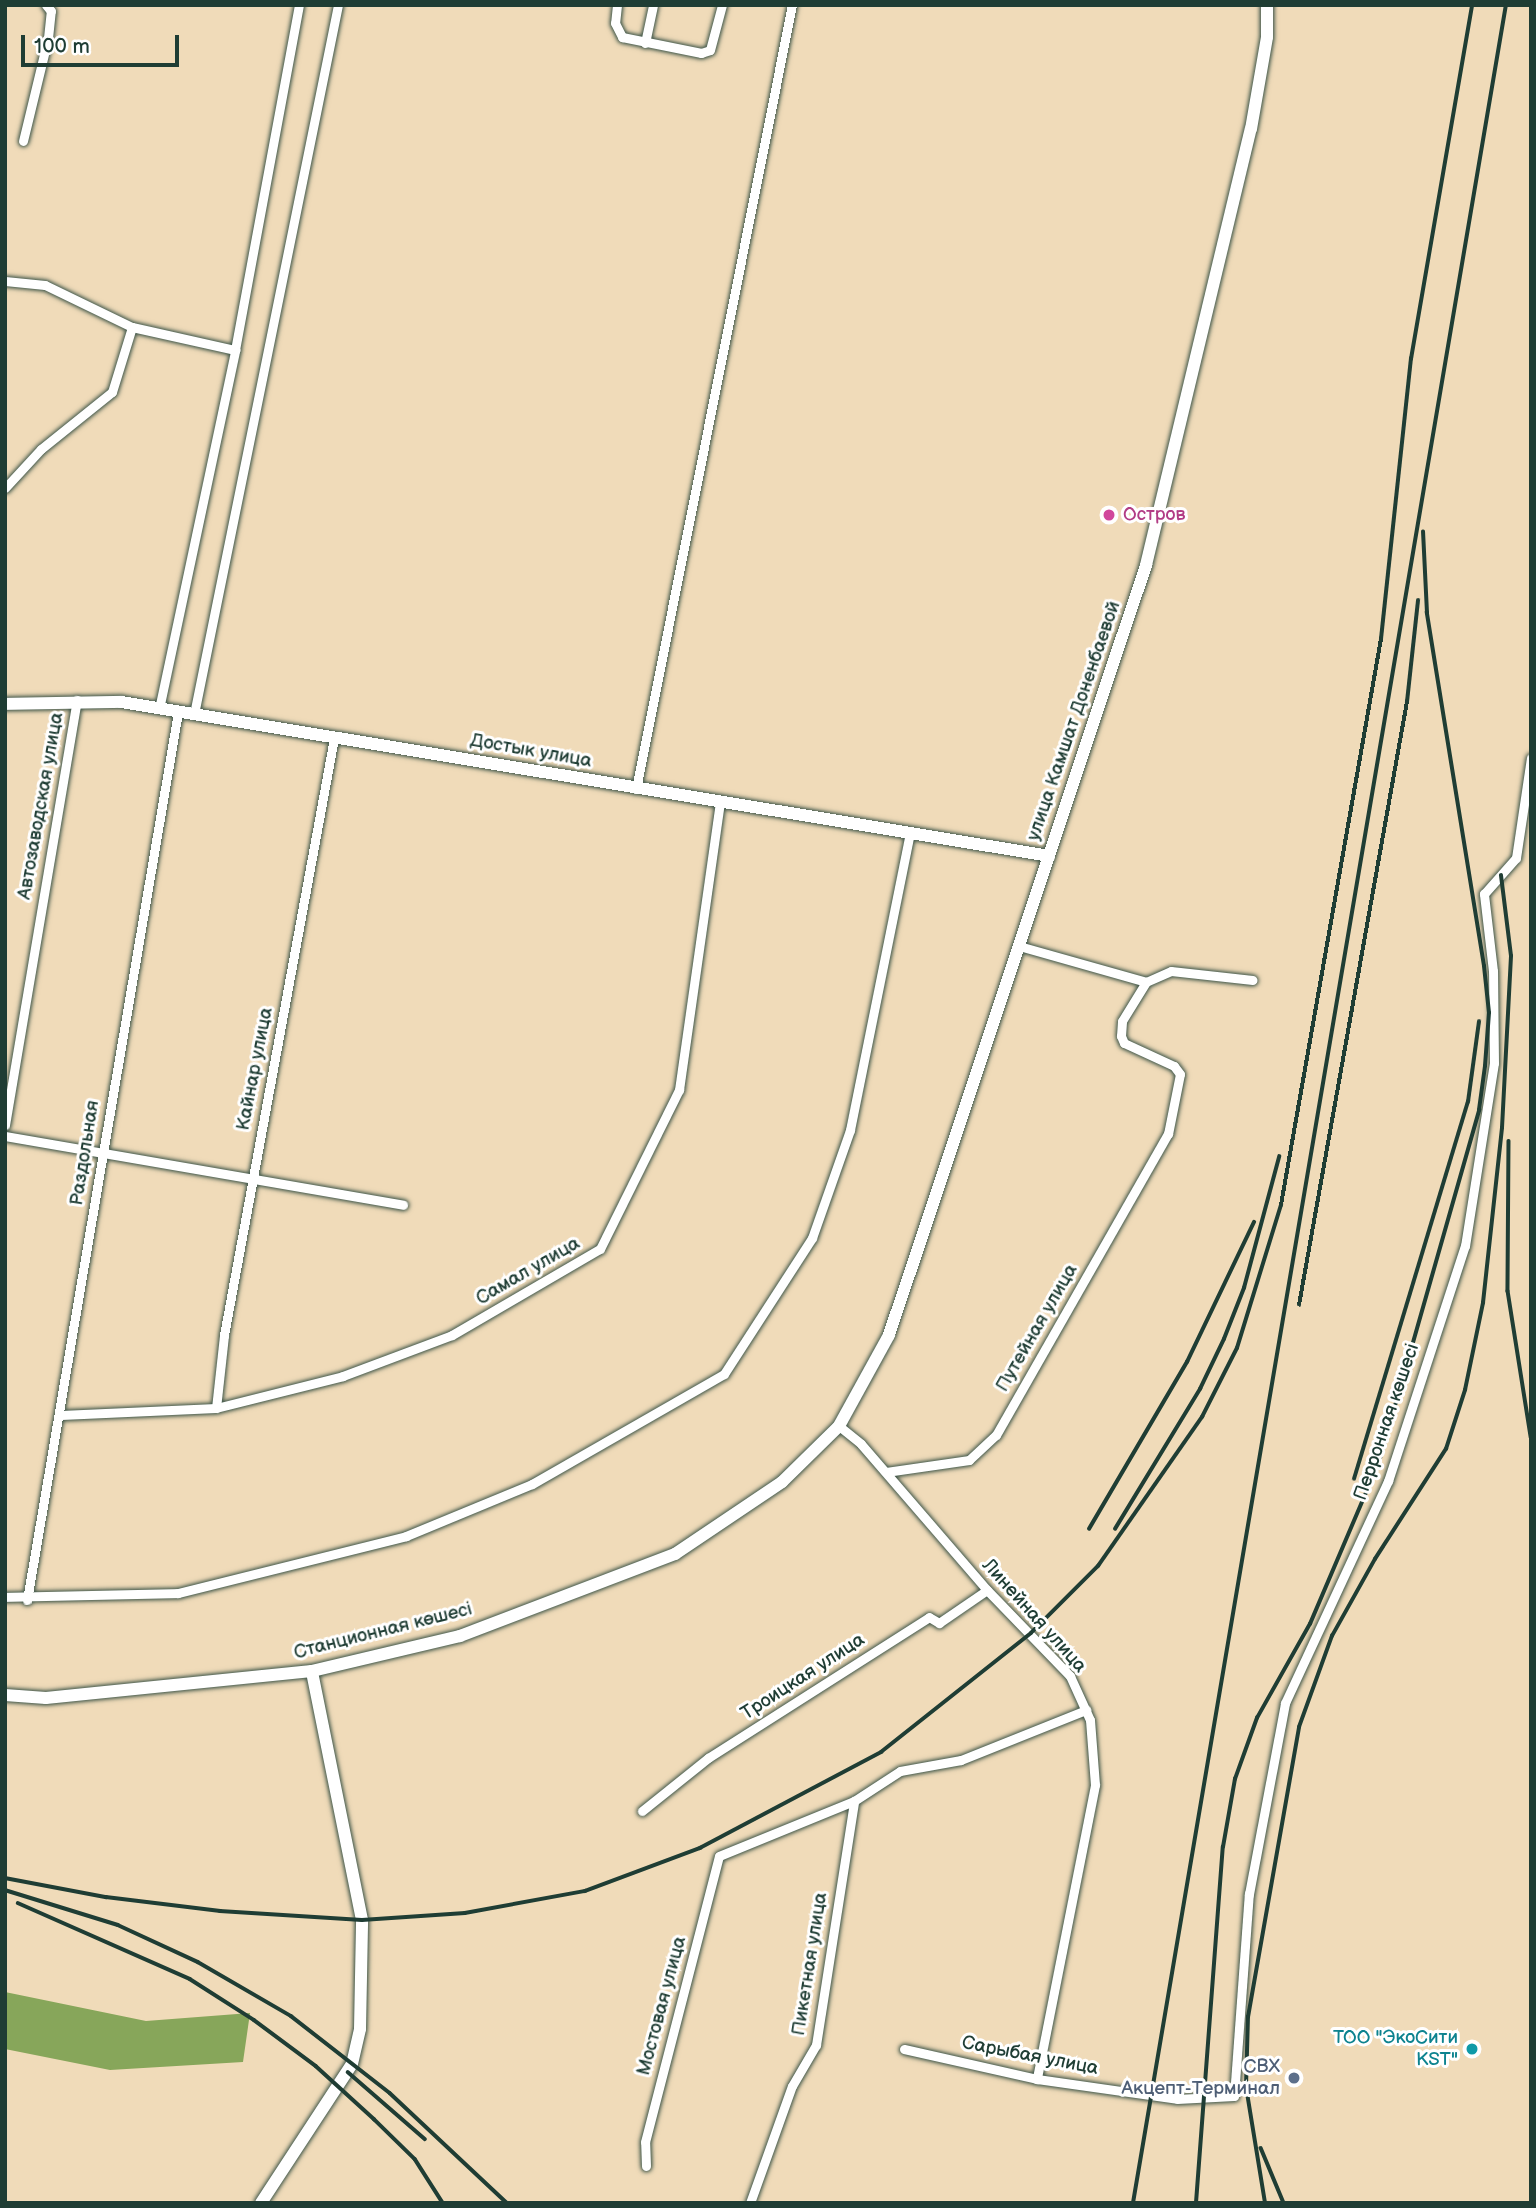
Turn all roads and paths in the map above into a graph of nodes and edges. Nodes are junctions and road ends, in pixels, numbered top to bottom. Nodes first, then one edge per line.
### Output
1 (46, 5) edge
2 (299, 5) edge
3 (338, 5) edge
4 (617, 5) edge
5 (653, 5) edge
6 (722, 5) edge
7 (792, 5) edge
8 (1267, 5) edge
9 (645, 43) junction
10 (23, 141) dead end
11 (5, 281) edge
12 (132, 327) junction
13 (234, 350) junction
14 (5, 488) edge
15 (77, 700) junction
16 (5, 704) edge
17 (159, 709) junction
18 (178, 712) junction
19 (194, 714) junction
20 (334, 738) junction
21 (1531, 758) edge
22 (636, 789) junction
23 (720, 801) junction
24 (910, 833) junction
25 (1049, 856) junction
26 (1019, 946) junction
27 (1253, 980) dead end
28 (1146, 982) junction
29 (5, 1125) edge
30 (5, 1136) edge
31 (103, 1153) junction
32 (253, 1178) junction
33 (403, 1205) dead end
34 (216, 1408) junction
35 (61, 1415) junction
36 (839, 1426) junction
37 (886, 1472) junction
38 (987, 1590) junction
39 (5, 1597) edge
40 (27, 1600) junction
41 (312, 1671) junction
42 (5, 1695) edge
43 (1086, 1710) junction
44 (853, 1801) junction
45 (642, 1811) dead end
46 (904, 2049) dead end
47 (1037, 2079) junction
48 (1234, 2096) joint
49 (646, 2166) dead end
50 (261, 2203) edge
51 (750, 2203) edge

1 - 10 street
2 - 13 street
3 - 19 street
4 - 9 street
5 - 9 street
6 - 9 street
7 - 22 street
8 - 25 street, улица Камшат Доненбаевой
11 - 12 street
12 - 13 street
12 - 14 street
13 - 17 street
15 - 16 street, Достык улица
15 - 17 street, Достык улица
15 - 29 street, Автозаводская улица
17 - 18 street, Достык улица
18 - 19 street, Достык улица
18 - 31 street, Раздольная
19 - 20 street, Достык улица
20 - 22 street, Достык улица
20 - 32 street, Кайнар улица
21 - 48 street, Перронная көшесі
22 - 23 street, Достык улица
23 - 24 street, Достык улица
23 - 34 street, Самал улица
24 - 25 street, Достык улица
24 - 40 street
25 - 26 street, улица Камшат Доненбаевой
26 - 28 street
26 - 36 street, улица Камшат Доненбаевой
27 - 28 street
28 - 37 street, Путейная улица
30 - 31 street
31 - 32 street
31 - 35 street, Раздольная
32 - 33 street
32 - 34 street, Кайнар улица
34 - 35 street, Самал улица
35 - 40 street, Раздольная
36 - 37 street, Линейная улица
36 - 41 street, Станционная көшесі
37 - 38 street, Линейная улица
38 - 43 street, Линейная улица
38 - 45 street, Троицкая улица
39 - 40 street
41 - 42 street, Станционная көшесі
41 - 50 street
43 - 44 street
43 - 47 street, Линейная улица
44 - 49 street, Мостовая улица
44 - 51 street, Пикетная улица
46 - 47 street, Сарыбая улица
47 - 48 street, Сарыбая улица

